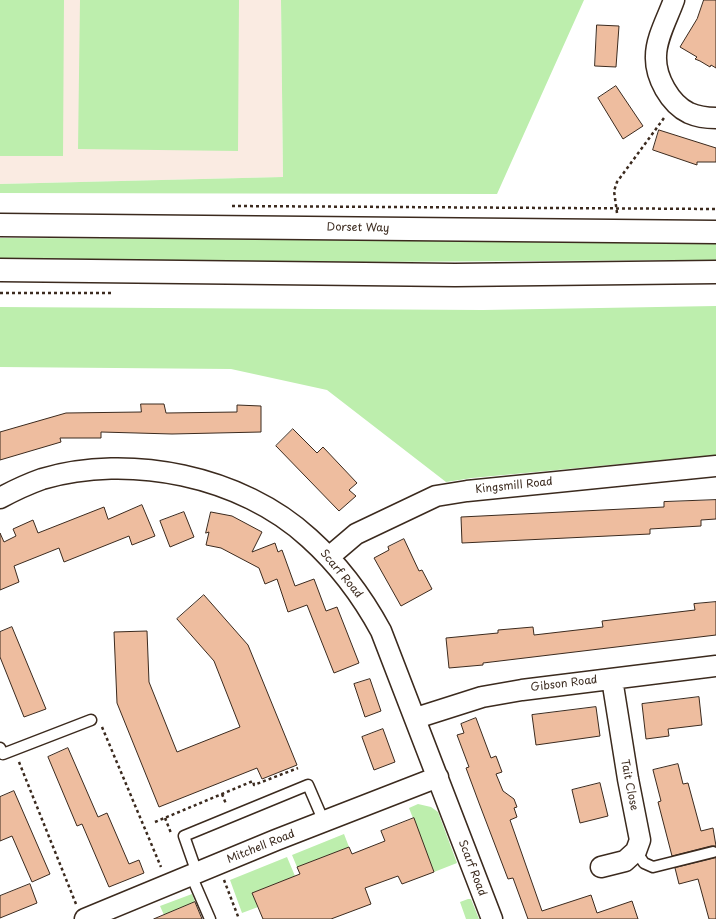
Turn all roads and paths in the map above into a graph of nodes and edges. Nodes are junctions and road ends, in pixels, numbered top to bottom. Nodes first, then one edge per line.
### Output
1 (674, 0) edge
2 (666, 116) dead end
3 (716, 118) edge
4 (227, 206) dead end
5 (616, 207) junction
6 (716, 209) edge
7 (0, 225) edge
8 (716, 232) edge
9 (0, 270) edge
10 (716, 272) edge
11 (716, 466) edge
12 (0, 498) edge
13 (329, 557) junction
14 (716, 666) edge
15 (612, 678) junction
16 (416, 718) junction
17 (91, 720) joint
18 (0, 748) edge
19 (14, 750) junction
20 (298, 768) dead end
21 (438, 777) junction
22 (155, 822) dead end
23 (324, 822) junction
24 (636, 851) junction
25 (713, 852) dead end
26 (218, 864) junction
27 (601, 867) dead end
28 (194, 874) junction
29 (168, 884) junction
30 (82, 915) edge
31 (210, 919) edge
32 (240, 919) edge
33 (492, 919) edge

1 - 3 street
2 - 5 path
4 - 5 path
5 - 6 path
7 - 8 highway, Dorset Way
9 - 10 highway
11 - 13 street, Kingsmill Road
12 - 13 street, Scarf Road
13 - 16 street, Scarf Road
14 - 15 street, Gibson Road
15 - 16 street, Gibson Road
15 - 24 street, Tait Close
16 - 21 street, Scarf Road
17 - 19 lane
17 - 29 path
18 - 19 lane
19 - 30 path
20 - 22 path
21 - 23 street, Mitchell Road
21 - 33 street, Scarf Road
23 - 26 street, Mitchell Road
23 - 28 lane
24 - 25 lane
24 - 27 street
26 - 28 street, Mitchell Road
26 - 32 path
28 - 29 street, Mitchell Road
28 - 31 lane
29 - 30 street, Mitchell Road

